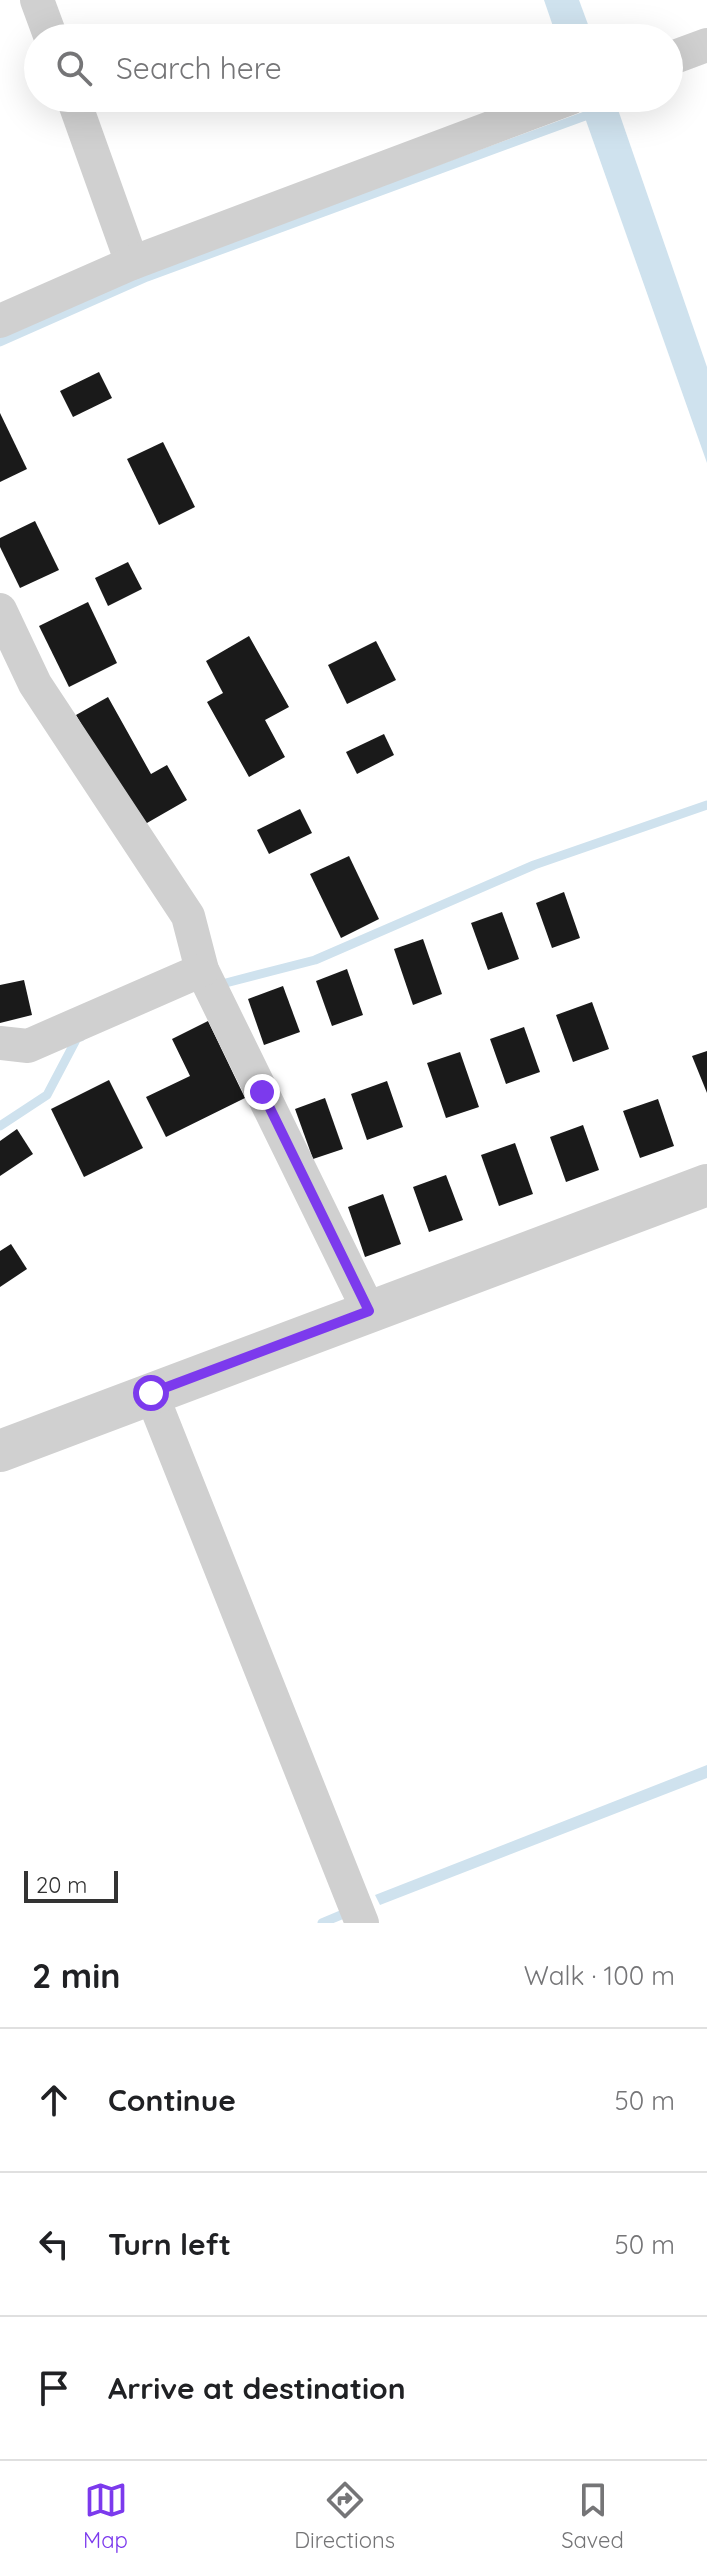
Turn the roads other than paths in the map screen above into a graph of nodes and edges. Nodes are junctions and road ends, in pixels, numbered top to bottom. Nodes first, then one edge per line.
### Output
1 (37, 0) edge
2 (46, 24) edge
3 (707, 45) edge
4 (683, 54) edge
5 (78, 112) edge
6 (533, 112) edge
7 (132, 263) junction
8 (0, 321) edge
9 (0, 610) edge
10 (202, 970) junction
11 (0, 1043) edge
12 (707, 1185) edge
13 (369, 1311) junction
14 (151, 1393) junction
15 (0, 1451) edge
16 (362, 1923) edge

1 - 2 street
3 - 4 street
5 - 7 street
6 - 7 street
7 - 8 street
9 - 10 street
10 - 11 street
10 - 13 street
12 - 13 street
13 - 14 street
14 - 15 street
14 - 16 street

